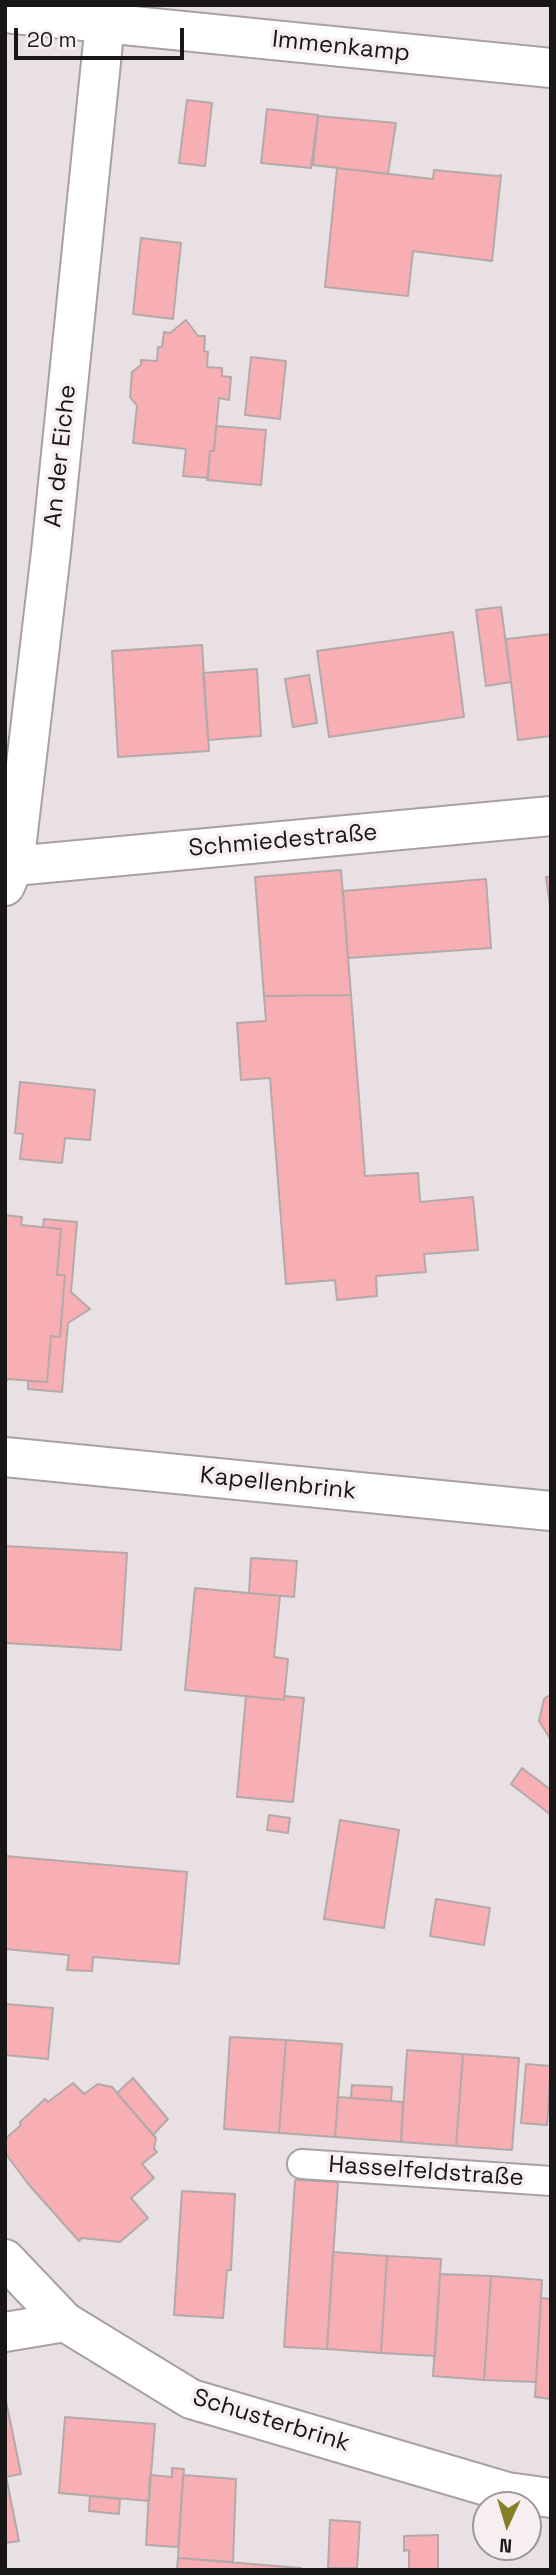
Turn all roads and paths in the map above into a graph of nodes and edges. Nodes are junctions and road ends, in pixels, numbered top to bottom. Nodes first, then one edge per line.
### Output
1 (5, 13) edge
2 (105, 23) junction
3 (551, 68) edge
4 (551, 816) edge
5 (10, 876) edge
6 (5, 1457) edge
7 (551, 1511) edge
8 (302, 2164) dead end
9 (551, 2180) edge
10 (5, 2259) edge
11 (65, 2322) junction
12 (5, 2332) edge
13 (551, 2498) edge

1 - 2 street, Immenkamp
2 - 3 street, Immenkamp
2 - 5 street, An der Eiche
4 - 5 street, Schmiedestraße
6 - 7 street, Kapellenbrink
8 - 9 lane, Hasselfeldstraße
10 - 11 street
11 - 12 street
11 - 13 street, Schusterbrink

